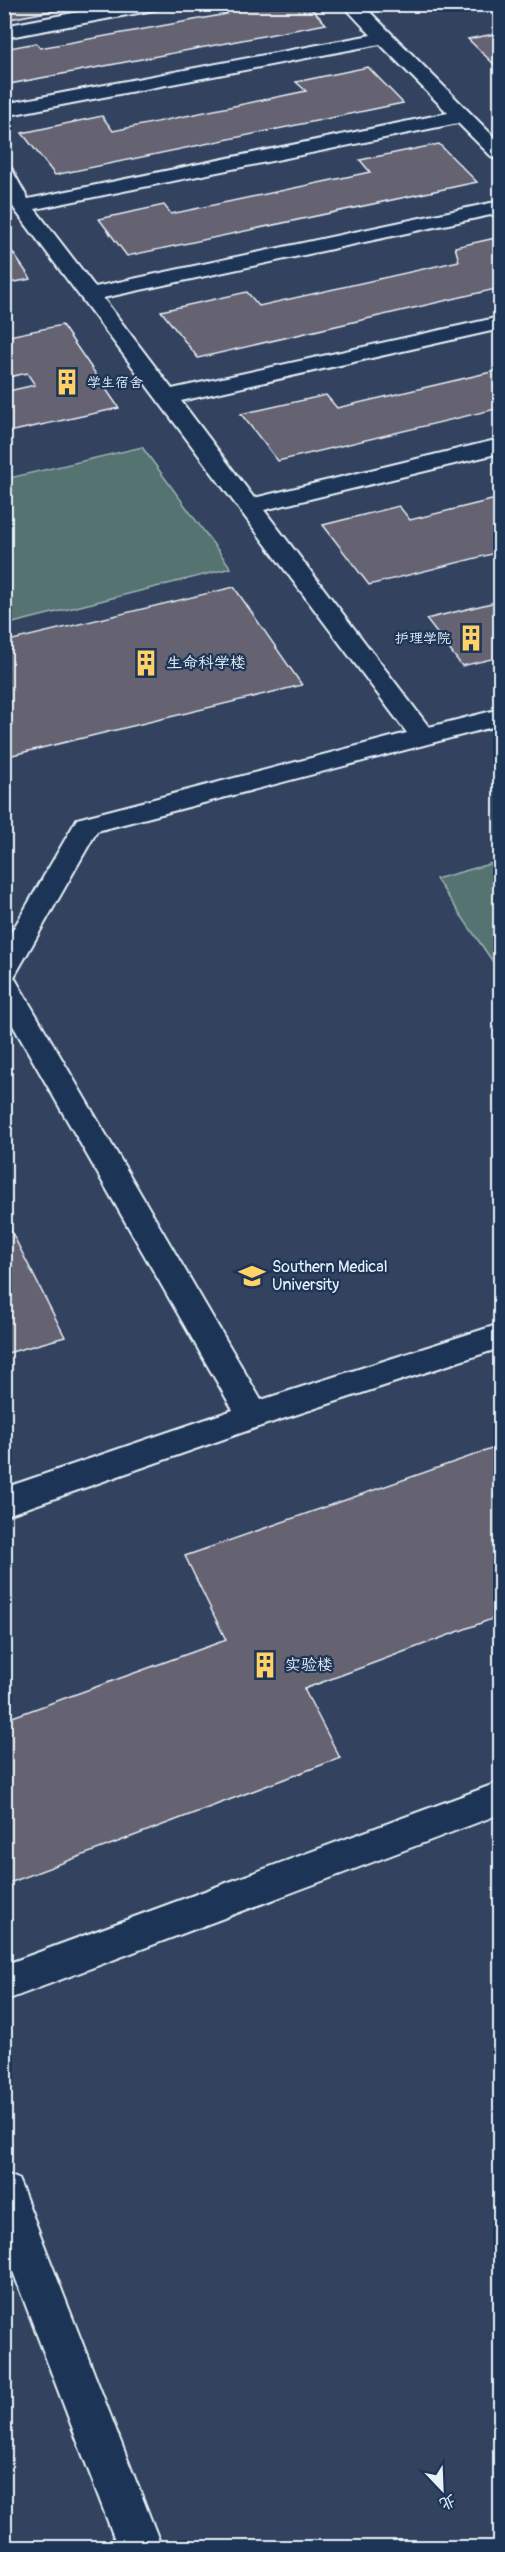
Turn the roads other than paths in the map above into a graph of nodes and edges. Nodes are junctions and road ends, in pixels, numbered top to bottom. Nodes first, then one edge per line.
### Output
1 (154, 4) edge
2 (351, 4) edge
3 (4, 32) edge
4 (384, 38) junction
5 (4, 110) edge
6 (463, 116) junction
7 (501, 154) edge
8 (4, 172) edge
9 (22, 206) junction
10 (501, 207) edge
11 (89, 295) junction
12 (501, 322) edge
13 (166, 397) junction
14 (501, 446) edge
15 (249, 506) junction
16 (501, 717) edge
17 (423, 737) junction
18 (4, 970) edge
19 (4, 984) edge
20 (501, 1336) edge
21 (254, 1416) junction
22 (4, 1502) edge
23 (501, 1798) edge
24 (4, 1983) edge
25 (4, 2193) edge
26 (140, 2547) edge

1 - 3 lane
2 - 4 lane
4 - 5 lane
4 - 6 lane
6 - 7 lane
6 - 9 lane
8 - 9 lane
9 - 11 lane
10 - 11 lane
11 - 13 lane
12 - 13 lane
13 - 15 lane
14 - 15 lane
15 - 17 lane
16 - 17 lane
17 - 18 lane
19 - 21 lane
20 - 21 lane
21 - 22 lane
23 - 24 lane
25 - 26 lane

